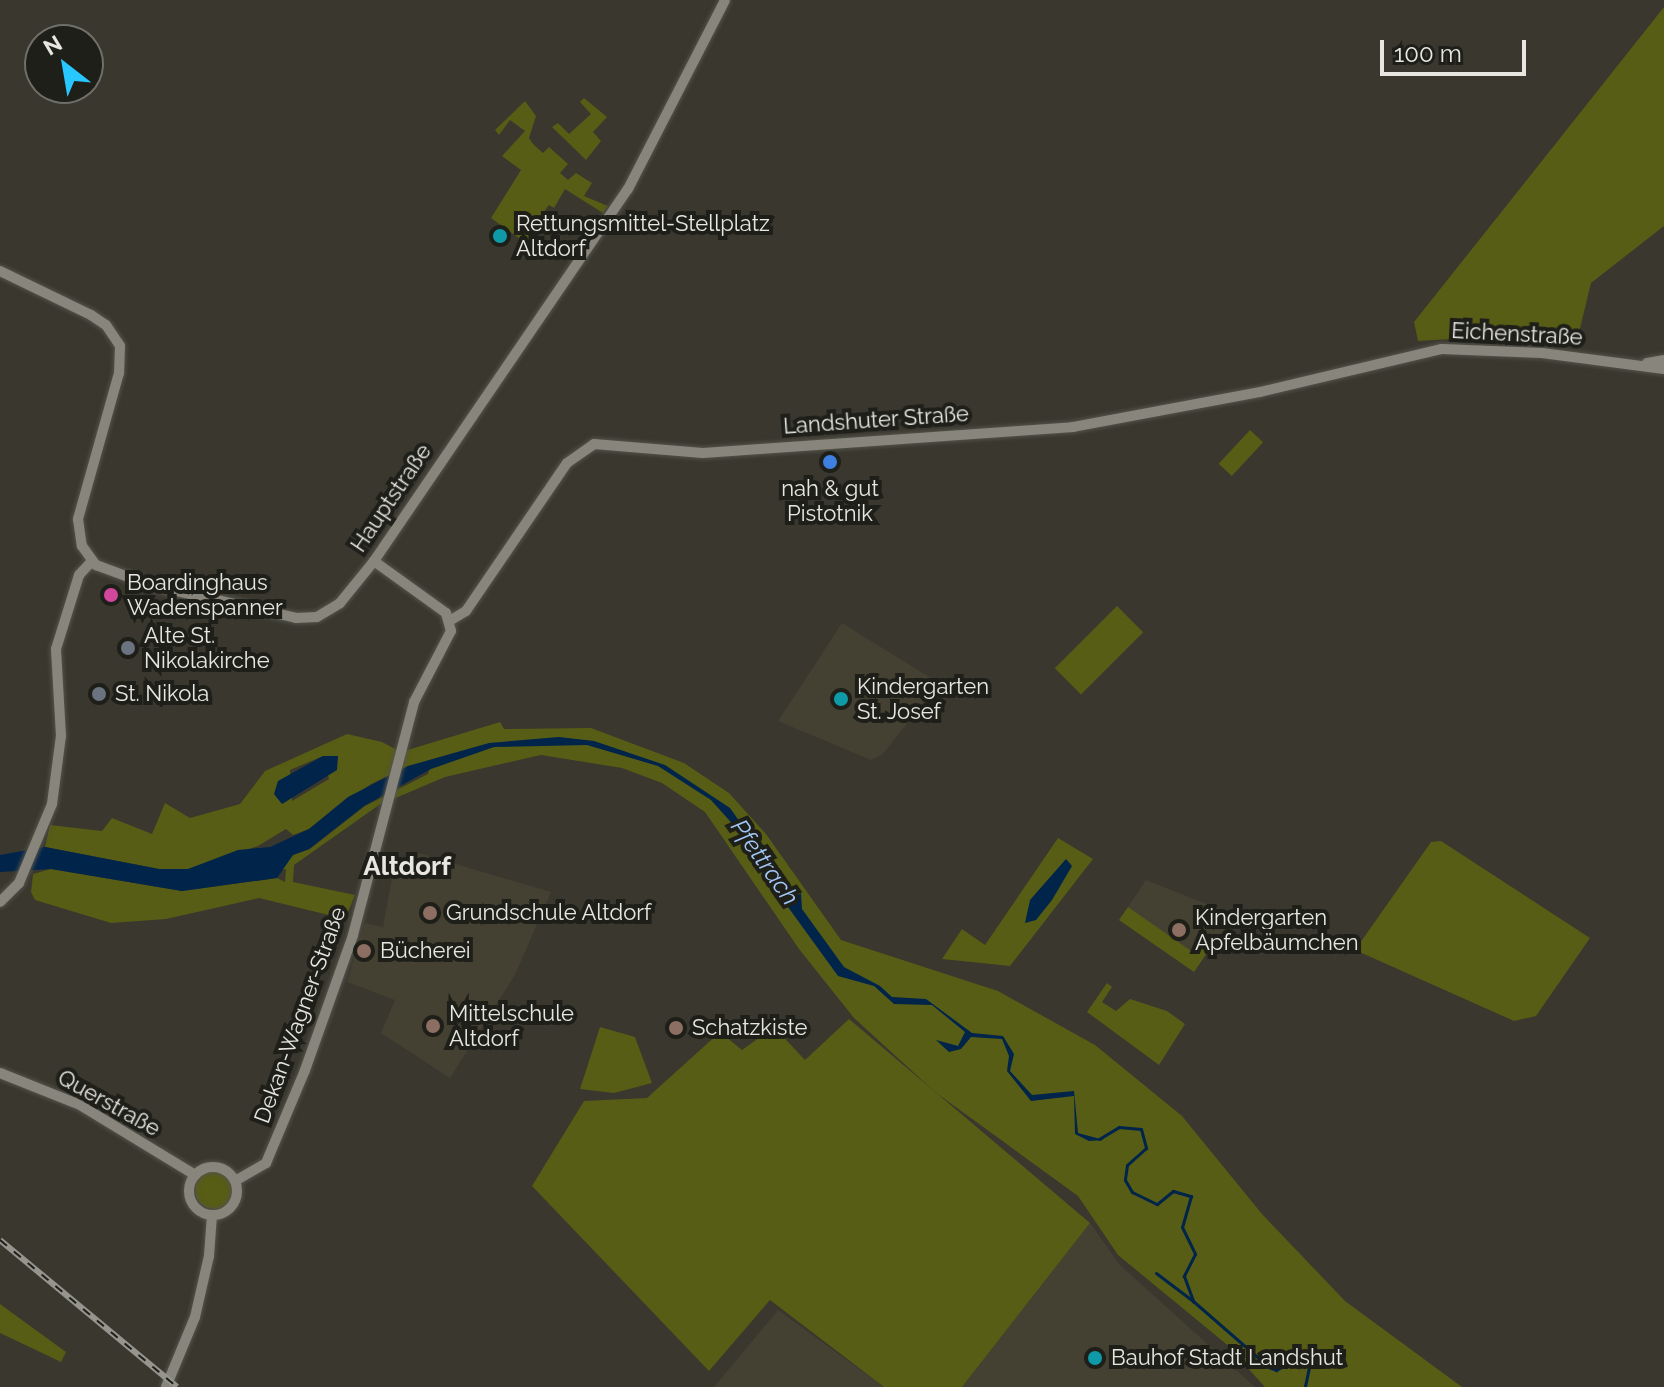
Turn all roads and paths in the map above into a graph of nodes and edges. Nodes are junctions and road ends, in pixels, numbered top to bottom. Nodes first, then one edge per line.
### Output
1 (725, 0) edge
2 (0, 271) edge
3 (1385, 359) joint
4 (1664, 360) edge
5 (1647, 363) junction
6 (1664, 369) edge
7 (92, 561) junction
8 (374, 561) junction
9 (451, 620) junction
10 (0, 902) edge
11 (0, 1073) edge
12 (195, 1175) junction
13 (235, 1181) junction
14 (212, 1215) junction
15 (166, 1387) edge

1 - 8 street, Hauptstraße
2 - 7 street
3 - 5 street, Eichenstraße
3 - 9 street, Landshuter Straße
4 - 5 street, Eichenstraße
5 - 6 street, Eichenstraße
7 - 8 street, Hauptstraße
7 - 10 street
8 - 9 street
9 - 13 street, Dekan-Wagner-Straße
11 - 12 street, Querstraße
12 - 13 street
12 - 14 street
13 - 14 street
14 - 15 street

